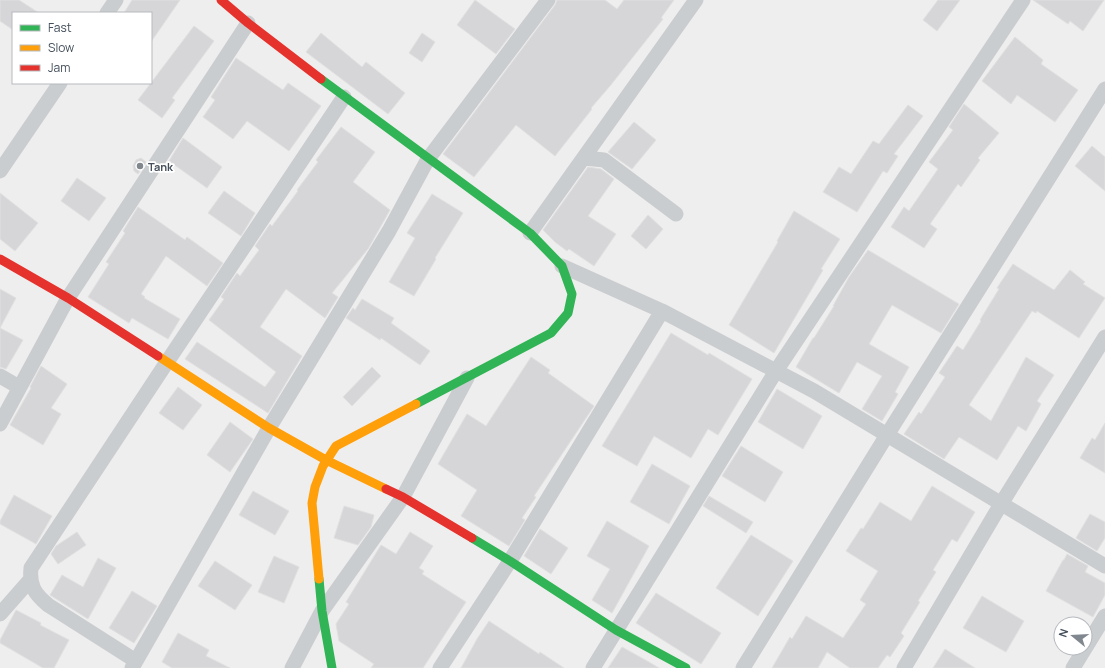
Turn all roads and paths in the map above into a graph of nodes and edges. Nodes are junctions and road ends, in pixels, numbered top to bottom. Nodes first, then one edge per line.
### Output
1 (116, 0) edge
2 (221, 0) edge
3 (548, 0) edge
4 (696, 0) edge
5 (1016, 2) edge
6 (108, 12) edge
7 (248, 23) junction
8 (59, 84) edge
9 (1105, 89) edge
10 (344, 97) junction
11 (584, 158) junction
12 (428, 159) junction
13 (0, 171) edge
14 (676, 214) dead end
15 (530, 233) junction
16 (0, 259) edge
17 (562, 266) junction
18 (68, 298) junction
19 (662, 311) junction
20 (1105, 337) edge
21 (167, 362) junction
22 (776, 371) junction
23 (0, 376) edge
24 (467, 378) junction
25 (19, 386) junction
26 (0, 424) edge
27 (269, 428) junction
28 (887, 435) junction
29 (326, 460) junction
30 (403, 497) junction
31 (1001, 504) junction
32 (510, 561) junction
33 (1105, 566) edge
34 (30, 580) junction
35 (322, 611) junction
36 (0, 614) edge
37 (1105, 616) edge
38 (616, 630) junction
39 (134, 665) edge
40 (292, 668) edge
41 (332, 668) edge
42 (440, 668) edge
43 (593, 668) edge
44 (686, 668) edge
45 (744, 668) edge
46 (904, 668) edge
47 (1073, 668) edge

1 - 6 street
2 - 7 street
3 - 12 street
4 - 11 street
5 - 22 street
7 - 10 street
7 - 18 street
8 - 13 street
9 - 28 street
10 - 12 street
10 - 21 street
11 - 14 street
11 - 15 street
12 - 15 street
12 - 27 street
15 - 17 street
16 - 18 street
17 - 19 street
17 - 24 street
18 - 21 street
18 - 25 street
19 - 22 street
19 - 32 street
20 - 31 street
21 - 27 street
21 - 34 street
22 - 28 street
22 - 38 street
23 - 25 street
24 - 29 street
24 - 30 street
25 - 26 street
27 - 29 street
27 - 39 street
28 - 31 street
28 - 45 street
29 - 30 street
29 - 35 street
30 - 32 street
30 - 35 street
31 - 33 street
31 - 46 street
32 - 38 street
32 - 42 street
34 - 36 street
34 - 39 street
35 - 40 street
35 - 41 street
37 - 47 street
38 - 43 street
38 - 44 street

